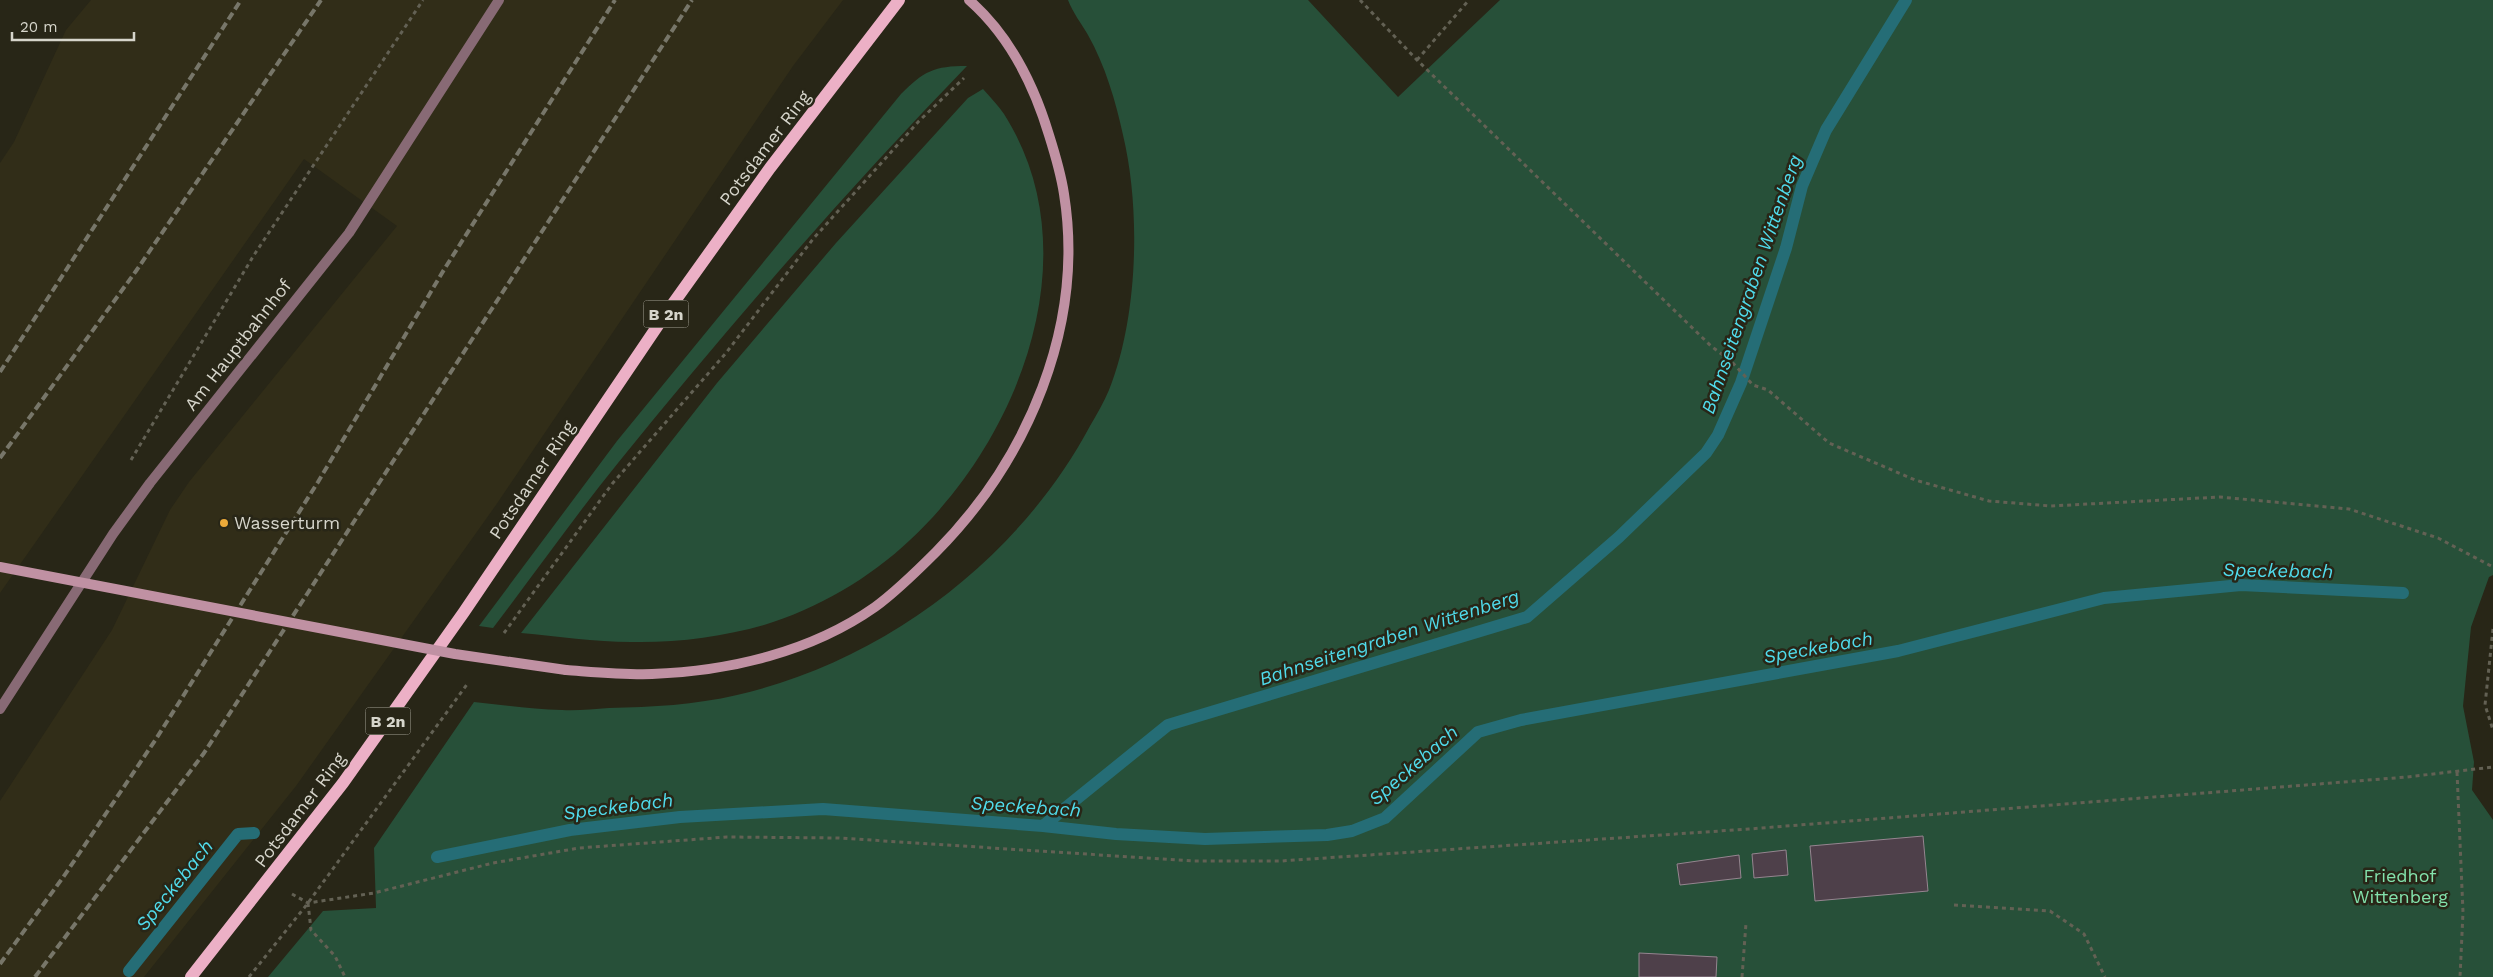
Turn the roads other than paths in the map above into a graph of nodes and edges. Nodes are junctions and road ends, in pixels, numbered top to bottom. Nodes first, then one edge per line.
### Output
1 (499, 0) edge
2 (899, 0) edge
3 (969, 0) edge
4 (0, 567) edge
5 (0, 709) edge
6 (191, 977) edge

1 - 5 street, Am Hauptbahnhof
2 - 6 main road, Potsdamer Ring / B 2n
3 - 4 street, bridge

